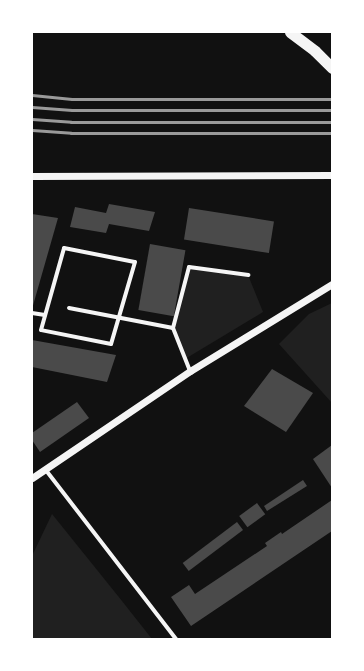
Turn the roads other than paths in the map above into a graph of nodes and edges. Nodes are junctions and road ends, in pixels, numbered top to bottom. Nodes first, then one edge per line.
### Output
1 (290, 32) edge
2 (332, 68) edge
3 (332, 175) edge
4 (32, 176) edge
5 (248, 275) dead end
6 (332, 284) edge
7 (69, 308) dead end
8 (32, 313) edge
9 (45, 316) junction
10 (118, 318) junction
11 (173, 328) junction
12 (190, 371) junction
13 (45, 469) junction
14 (32, 478) edge
15 (176, 639) edge

1 - 2 highway
3 - 4 street
5 - 11 street
6 - 12 street
7 - 10 street
8 - 9 street
9 - 10 street
9 - 10 street
10 - 11 street
11 - 12 street
12 - 13 street
13 - 14 street
13 - 15 street

